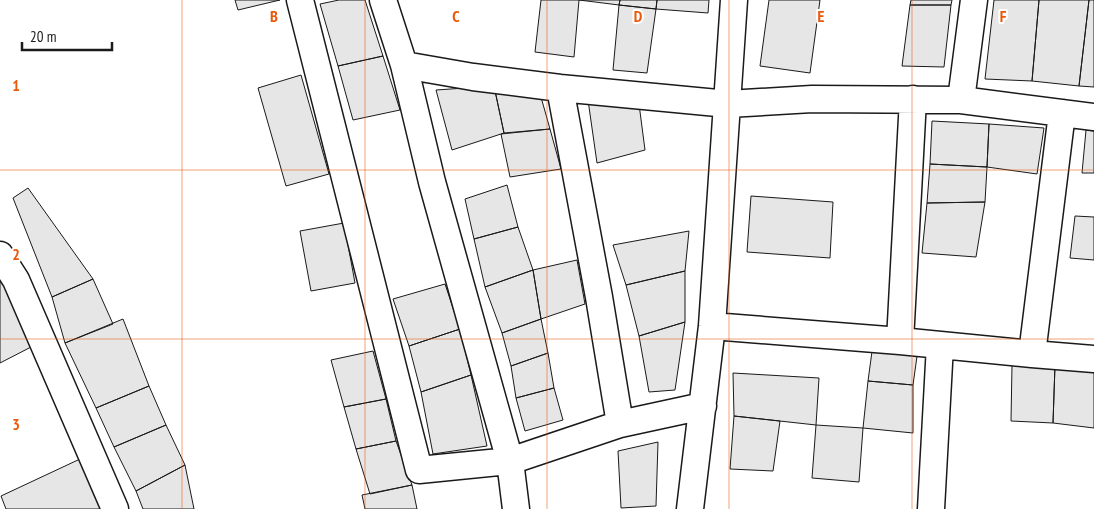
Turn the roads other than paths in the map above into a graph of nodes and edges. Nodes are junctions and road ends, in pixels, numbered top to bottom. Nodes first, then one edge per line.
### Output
1 (300, 0) edge
2 (383, 0) edge
3 (734, 0) edge
4 (974, 0) edge
5 (404, 65) junction
6 (560, 88) junction
7 (913, 99) junction
8 (961, 100) junction
9 (728, 104) junction
10 (1062, 113) junction
11 (1094, 117) edge
12 (0, 255) edge
13 (712, 326) junction
14 (900, 341) junction
15 (940, 345) junction
16 (1032, 354) junction
17 (1094, 359) edge
18 (703, 406) junction
19 (620, 424) junction
20 (510, 461) junction
21 (116, 509) edge
22 (516, 509) edge
23 (690, 509) edge
24 (931, 509) edge

1 - 20 street
2 - 5 street
3 - 9 street
4 - 8 street
5 - 6 street
5 - 20 street
6 - 9 street
6 - 19 street
7 - 8 street
7 - 9 street
7 - 14 street
8 - 10 street
9 - 13 street
10 - 11 street
10 - 16 street
12 - 21 street
13 - 14 street
13 - 18 street
14 - 15 street
15 - 16 street
15 - 24 street
16 - 17 street
18 - 19 street
18 - 23 street
19 - 20 street
20 - 22 street

